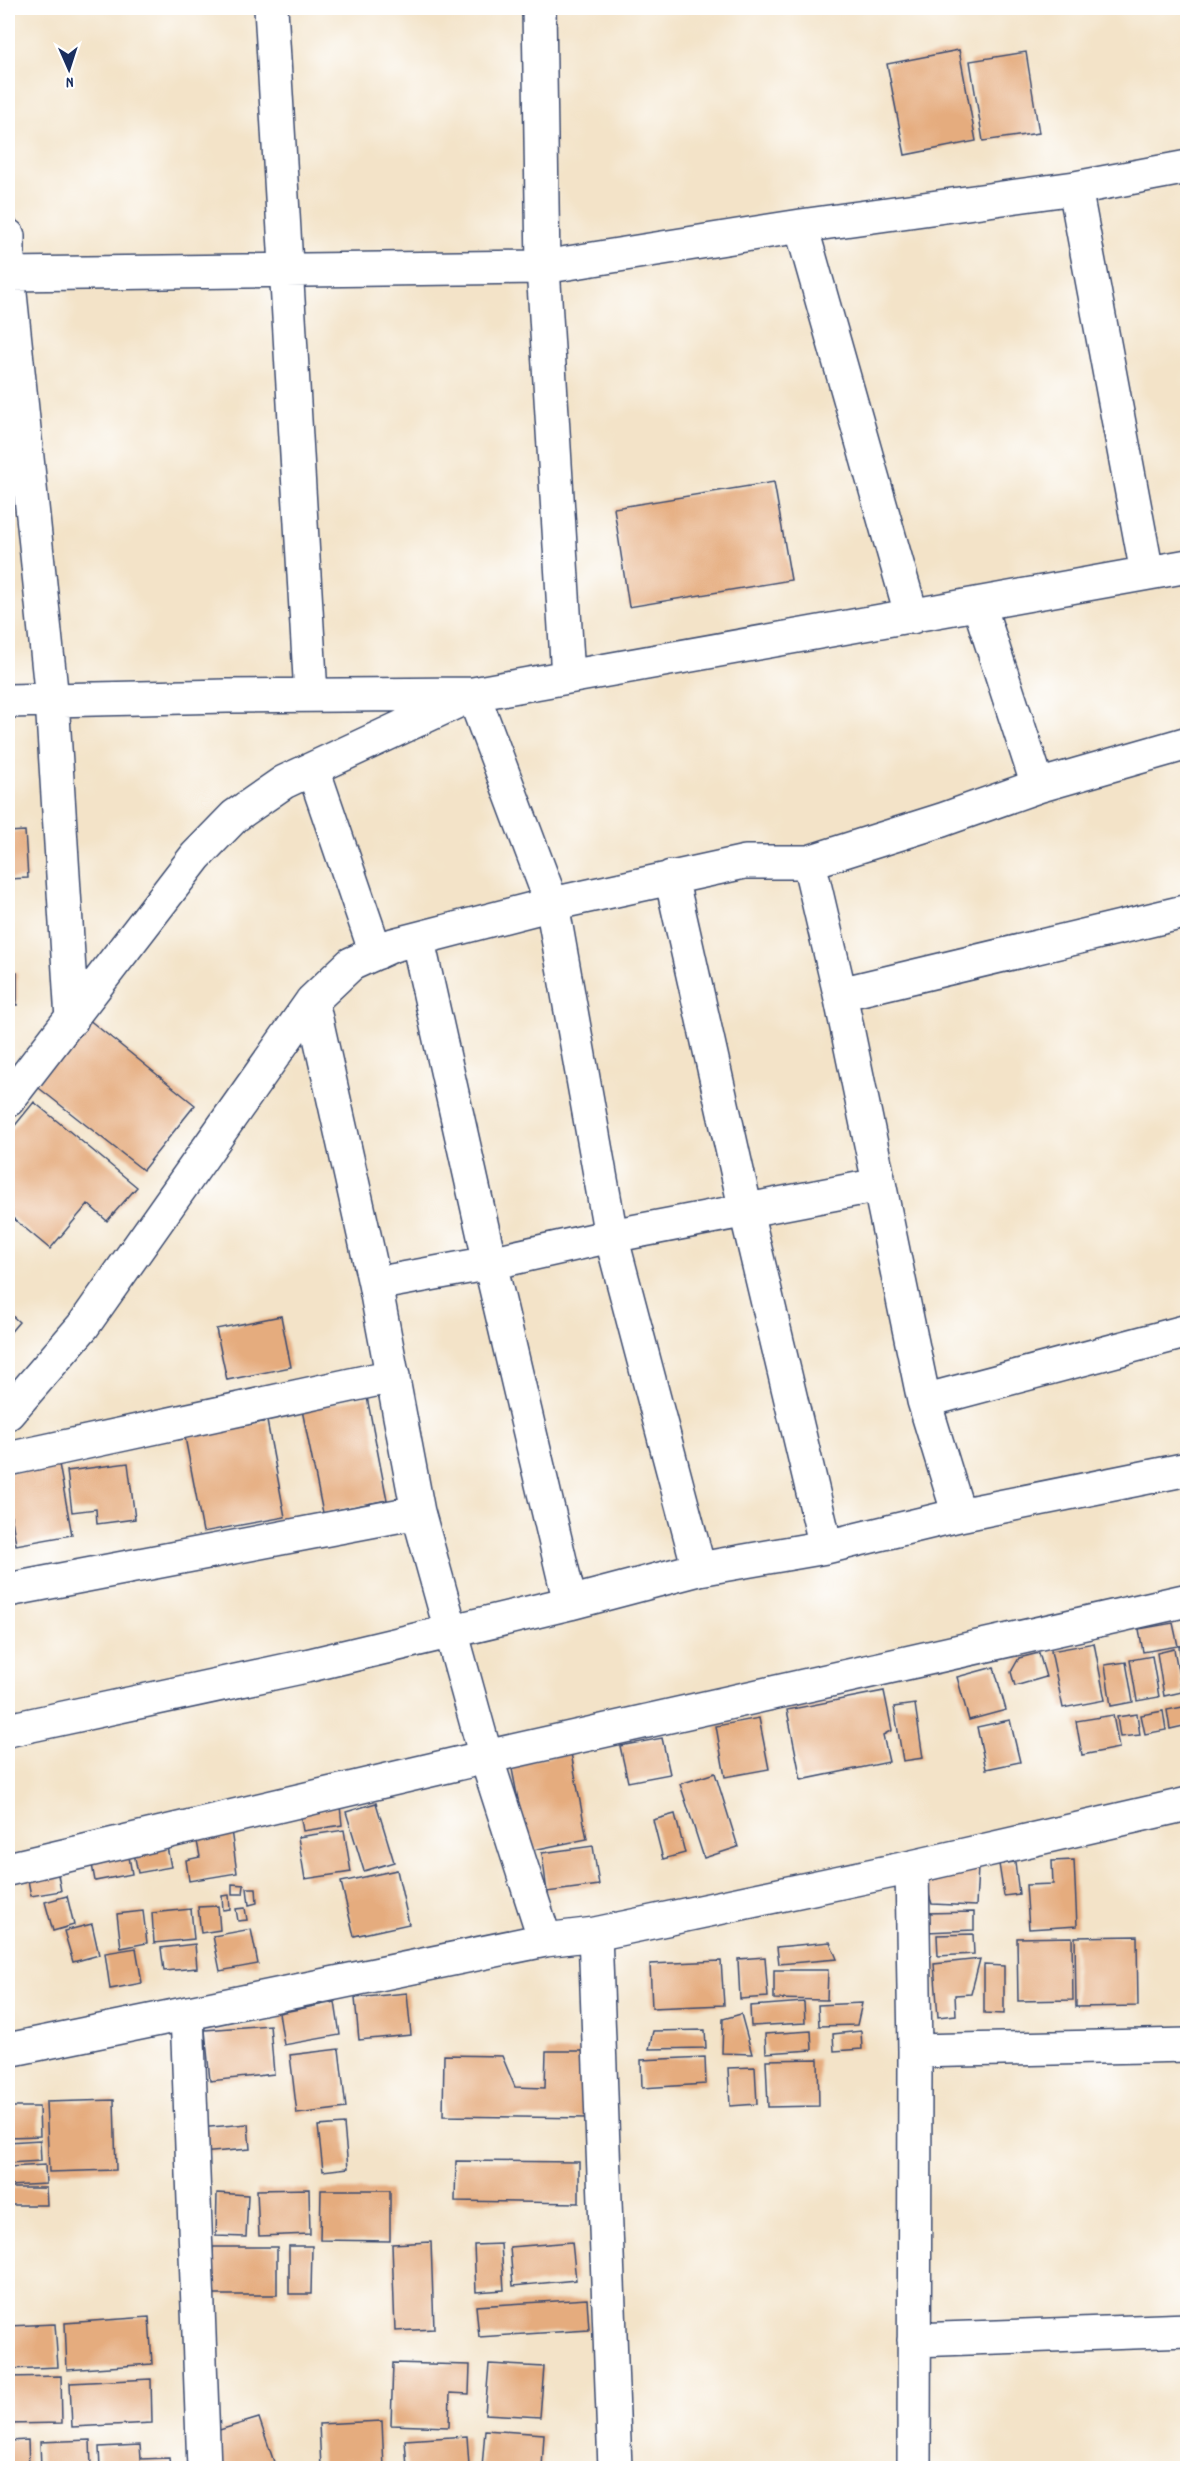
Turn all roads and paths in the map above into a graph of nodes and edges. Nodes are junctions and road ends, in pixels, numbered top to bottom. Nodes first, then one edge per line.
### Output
1 (271, 8) edge
2 (539, 8) edge
3 (1188, 167) edge
4 (1075, 188) junction
5 (801, 226) junction
6 (8, 236) edge
7 (543, 267) junction
8 (286, 270) junction
9 (8, 274) edge
10 (1188, 566) edge
11 (1147, 573) junction
12 (979, 605) junction
13 (912, 617) junction
14 (568, 677) junction
15 (473, 694) junction
16 (311, 695) junction
17 (52, 700) junction
18 (8, 701) edge
19 (1188, 743) edge
20 (313, 769) junction
21 (1038, 786) junction
22 (809, 862) junction
23 (671, 877) junction
24 (552, 904) junction
25 (1188, 911) edge
26 (418, 940) junction
27 (376, 953) junction
28 (840, 994) junction
29 (312, 1000) junction
30 (72, 1019) junction
31 (8, 1100) edge
32 (879, 1185) junction
33 (746, 1211) junction
34 (611, 1236) junction
35 (490, 1263) junction
36 (375, 1284) junction
37 (1188, 1331) edge
38 (393, 1376) junction
39 (924, 1401) junction
40 (8, 1413) edge
41 (8, 1460) edge
42 (1188, 1469) edge
43 (418, 1512) junction
44 (959, 1515) junction
45 (826, 1546) junction
46 (699, 1569) junction
47 (8, 1590) edge
48 (1188, 1600) edge
49 (570, 1603) junction
50 (450, 1631) junction
51 (8, 1730) edge
52 (486, 1756) junction
53 (1188, 1804) edge
54 (912, 1867) junction
55 (8, 1869) edge
56 (595, 1934) junction
57 (545, 1940) junction
58 (187, 2013) junction
59 (1188, 2045) edge
60 (8, 2050) edge
61 (915, 2051) junction
62 (1188, 2330) edge
63 (914, 2340) junction
64 (204, 2469) edge
65 (615, 2469) edge
66 (914, 2469) edge

1 - 8 street
2 - 7 street
3 - 4 street
4 - 5 street
4 - 11 street
5 - 7 street
5 - 13 street
6 - 9 street
7 - 8 street
7 - 14 street
8 - 9 street
8 - 16 street
9 - 17 street
10 - 11 street
11 - 12 street
12 - 13 street
12 - 21 street
13 - 14 street
14 - 15 street
15 - 16 street
15 - 20 street
15 - 24 street
16 - 17 street
17 - 18 street
17 - 30 street
19 - 21 street
20 - 27 street
20 - 30 street
21 - 22 street
22 - 23 street
22 - 28 street
23 - 24 street
23 - 33 street
24 - 26 street
24 - 34 street
25 - 28 street
26 - 27 street
26 - 35 street
27 - 29 street
28 - 32 street
29 - 36 street
29 - 40 street
30 - 31 street
32 - 33 street
32 - 39 street
33 - 34 street
33 - 45 street
34 - 35 street
34 - 46 street
35 - 36 street
35 - 49 street
36 - 38 street
37 - 39 street
38 - 41 street
38 - 43 street
39 - 44 street
42 - 44 street
43 - 47 street
43 - 50 street
44 - 45 street
45 - 46 street
46 - 49 street
48 - 52 street
49 - 50 street
50 - 51 street
50 - 52 street
52 - 55 street
52 - 57 street
53 - 54 street
54 - 56 street
54 - 61 street
56 - 57 street
56 - 65 street
57 - 58 street
58 - 60 street
58 - 64 street
59 - 61 street
61 - 63 street
62 - 63 street
63 - 66 street

